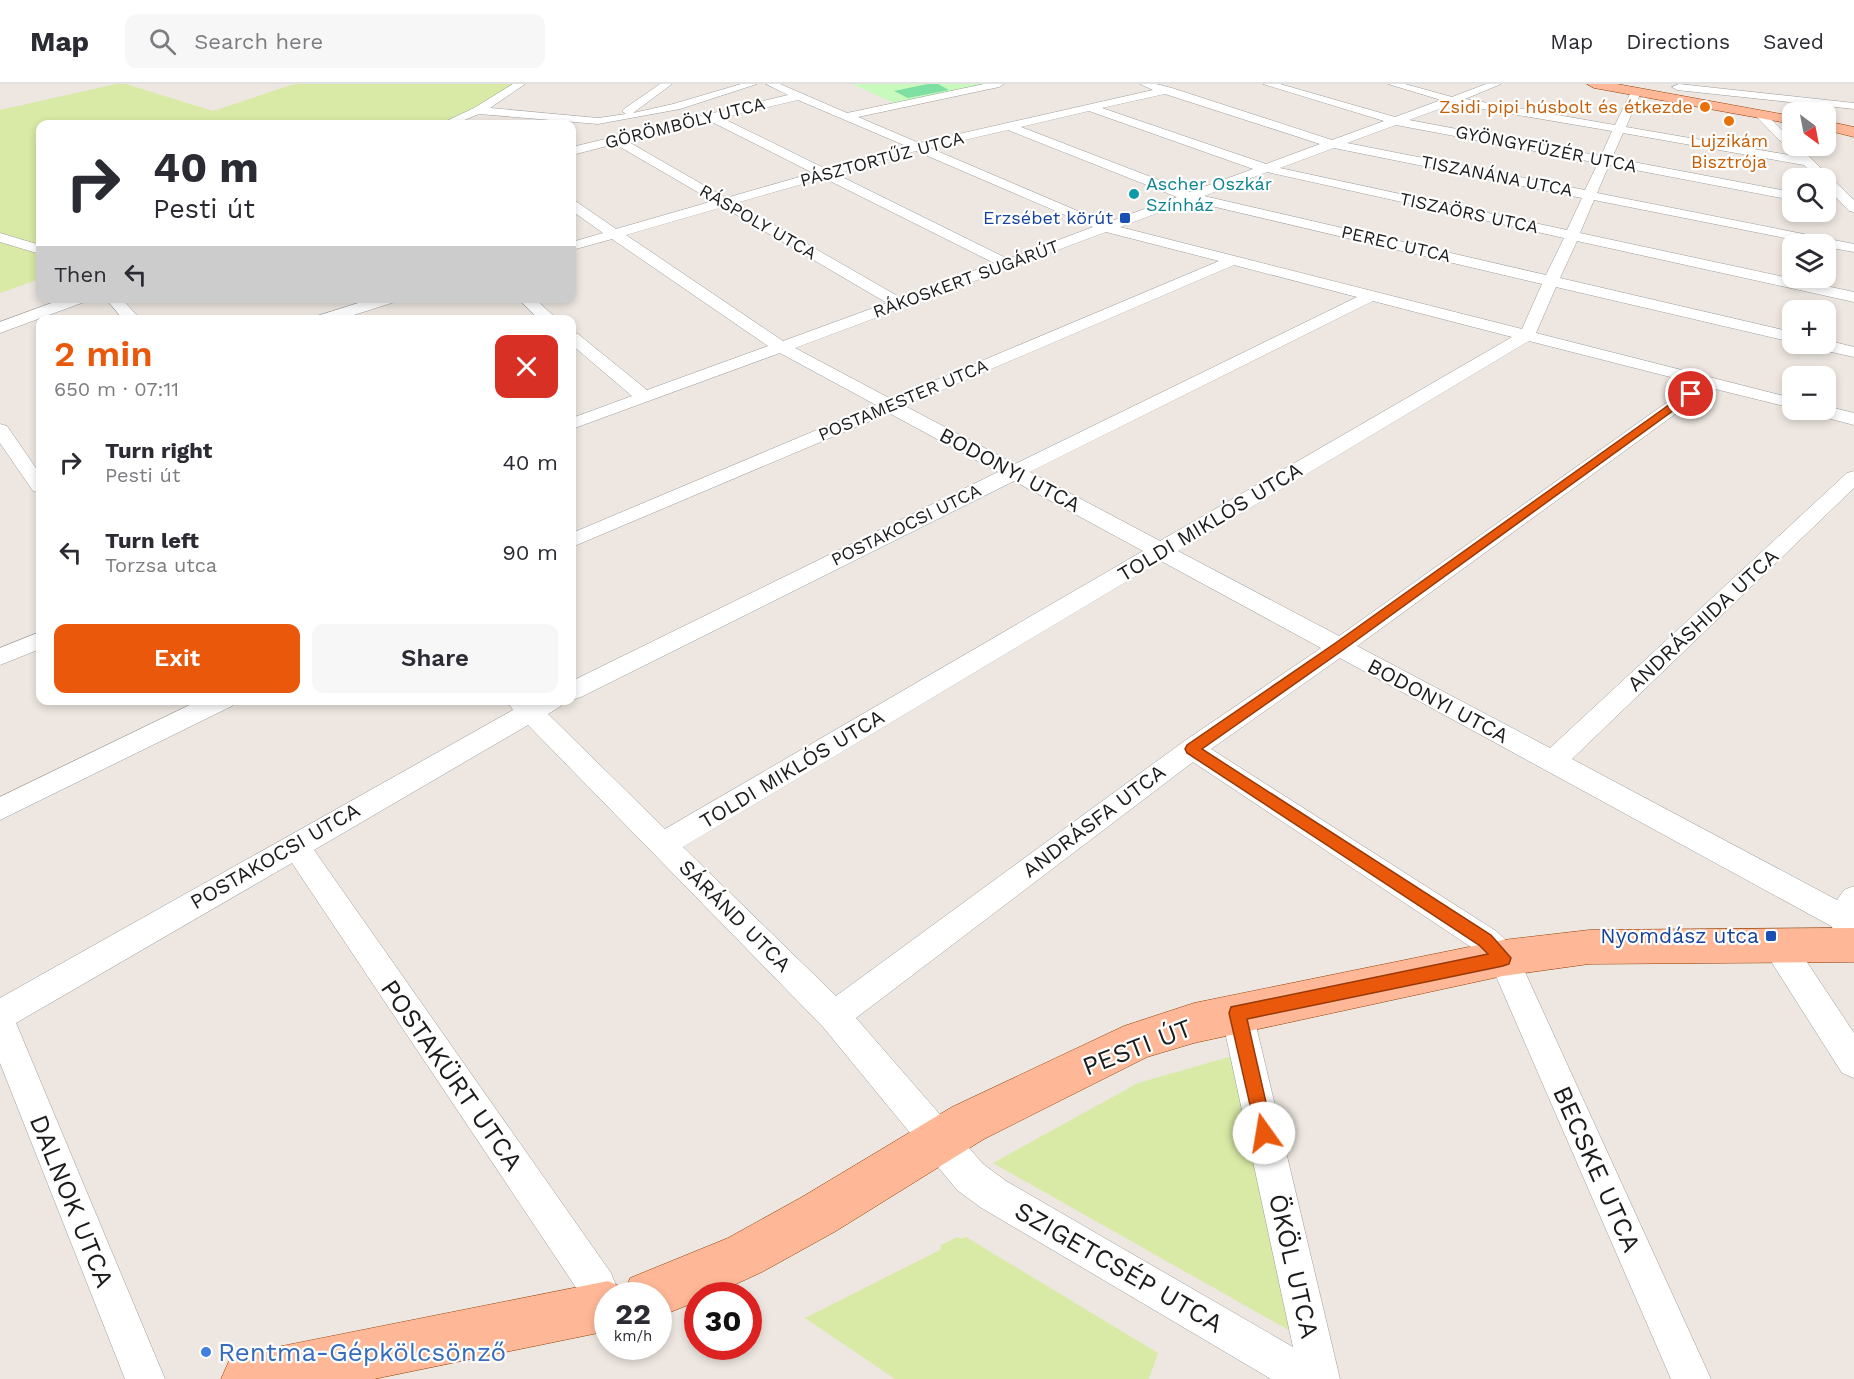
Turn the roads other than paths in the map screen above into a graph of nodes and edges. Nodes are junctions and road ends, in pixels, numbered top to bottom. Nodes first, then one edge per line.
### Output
1 (520, 84) edge
2 (667, 84) edge
3 (752, 84) edge
4 (771, 84) edge
5 (999, 84) edge
6 (1145, 84) edge
7 (1268, 84) edge
8 (1393, 84) edge
9 (1496, 84) edge
10 (1593, 84) edge
11 (1185, 86) dead end
12 (1675, 86) edge
13 (1165, 90) junction
14 (1636, 92) junction
15 (799, 96) junction
16 (1452, 100) junction
17 (1691, 102) junction
18 (1854, 106) edge
19 (1090, 108) junction
20 (478, 110) junction
21 (1760, 114) junction
22 (628, 115) junction
23 (847, 116) junction
24 (711, 117) junction
25 (1782, 118) edge
26 (455, 120) edge
27 (1395, 122) junction
28 (1008, 126) junction
29 (1836, 128) edge
30 (1618, 129) junction
31 (1854, 132) edge
32 (616, 140) junction
33 (1333, 144) junction
34 (917, 147) junction
35 (576, 150) edge
36 (1605, 160) junction
37 (1808, 162) junction
38 (1814, 168) edge
39 (1266, 169) junction
40 (824, 173) junction
41 (1836, 190) edge
42 (1589, 194) junction
43 (1782, 194) edge
44 (1190, 198) junction
45 (724, 202) junction
46 (1836, 204) edge
47 (576, 208) edge
48 (1854, 208) edge
49 (1106, 228) junction
50 (614, 234) junction
51 (1573, 235) junction
52 (0, 237) edge
53 (576, 245) edge
54 (1854, 248) edge
55 (36, 249) edge
56 (1234, 260) junction
57 (1007, 264) junction
58 (1552, 280) junction
59 (1371, 296) junction
60 (1854, 297) edge
61 (68, 303) edge
62 (117, 303) edge
63 (343, 303) edge
64 (381, 303) edge
65 (530, 303) edge
66 (899, 303) junction
67 (129, 315) edge
68 (354, 315) edge
69 (544, 315) edge
70 (0, 328) edge
71 (1527, 335) junction
72 (1782, 335) edge
73 (576, 340) edge
74 (781, 347) junction
75 (1836, 348) edge
76 (1854, 352) edge
77 (1709, 381) junction
78 (644, 397) junction
79 (1782, 400) edge
80 (890, 405) junction
81 (1836, 414) edge
82 (1854, 419) edge
83 (576, 422) edge
84 (0, 430) edge
85 (1014, 472) junction
86 (1854, 477) edge
87 (36, 481) edge
88 (576, 539) edge
89 (1160, 551) junction
90 (36, 642) edge
91 (1339, 647) junction
92 (0, 657) edge
93 (576, 689) edge
94 (213, 705) edge
95 (531, 705) edge
96 (534, 705) edge
97 (1192, 749) junction
98 (1552, 762) junction
99 (0, 809) edge
100 (664, 844) junction
101 (295, 845) junction
102 (1851, 923) edge
103 (1778, 945) junction
104 (1503, 958) junction
105 (1237, 1013) junction
106 (0, 1015) edge
107 (834, 1016) junction
108 (0, 1022) edge
109 (1854, 1062) edge
110 (940, 1141) junction
111 (595, 1282) edge
112 (672, 1285) edge
113 (594, 1308) edge
114 (145, 1379) edge
115 (247, 1379) edge
116 (1309, 1379) edge
117 (1320, 1379) edge
118 (1691, 1379) edge

1 - 20 street
2 - 22 street
3 - 22 street
4 - 15 street
5 - 23 street
6 - 13 street, TISZANÁNA UTCA
7 - 27 street, GYÖNGYFÜZÉR UTCA
8 - 16 street
9 - 16 street, RÁKOSKERT SUGÁRÚT
10 - 14 main road
11 - 13 street, PÁSZTORTŰZ UTCA
12 - 17 street
12 - 18 street
13 - 19 street, PÁSZTORTŰZ UTCA
13 - 33 street, TISZANÁNA UTCA
14 - 17 main road
14 - 30 street
15 - 23 street
15 - 24 street, GÖRÖMBÖLY UTCA
16 - 27 street, RÁKOSKERT SUGÁRÚT
16 - 30 street
17 - 21 main road
19 - 28 street, PÁSZTORTŰZ UTCA
19 - 39 street, TISZAÖRS UTCA
20 - 22 street
20 - 26 street
21 - 25 main road
21 - 37 street
23 - 34 street
24 - 32 street, GÖRÖMBÖLY UTCA
24 - 40 street
27 - 33 street, RÁKOSKERT SUGÁRÚT
27 - 36 street, GYÖNGYFÜZÉR UTCA
28 - 34 street, PÁSZTORTŰZ UTCA
28 - 44 street, PEREC UTCA
29 - 31 main road
30 - 36 street
30 - 37 street
32 - 35 street, GÖRÖMBÖLY UTCA
32 - 45 street, RÁSPOLY UTCA
33 - 39 street, RÁKOSKERT SUGÁRÚT
33 - 42 street, TISZANÁNA UTCA
34 - 40 street, PÁSZTORTŰZ UTCA
34 - 49 street
36 - 42 street
36 - 43 street, GYÖNGYFÜZÉR UTCA
37 - 38 street
39 - 44 street, RÁKOSKERT SUGÁRÚT
39 - 51 street, TISZAÖRS UTCA
40 - 45 street, PÁSZTORTŰZ UTCA
40 - 57 street
41 - 48 street
42 - 51 street
42 - 54 street, TISZANÁNA UTCA
44 - 49 street, RÁKOSKERT SUGÁRÚT
44 - 58 street, PEREC UTCA
45 - 50 street, PÁSZTORTŰZ UTCA
45 - 66 street, RÁSPOLY UTCA
46 - 48 street
47 - 50 street, BODONYI UTCA
49 - 56 street
49 - 57 street, RÁKOSKERT SUGÁRÚT
50 - 53 street, PÁSZTORTŰZ UTCA
50 - 74 street, BODONYI UTCA
51 - 58 street
51 - 60 street, TISZAÖRS UTCA
52 - 55 street
56 - 59 street
56 - 80 street, POSTAMESTER UTCA
57 - 66 street, RÁKOSKERT SUGÁRÚT
58 - 71 street
58 - 72 street, PEREC UTCA
59 - 71 street
59 - 85 street, POSTAKOCSI UTCA
61 - 70 street
62 - 67 street
63 - 68 street
64 - 68 street
65 - 69 street
66 - 74 street, RÁKOSKERT SUGÁRÚT
71 - 77 street
71 - 89 street, TOLDI MIKLÓS UTCA
73 - 78 street
74 - 78 street, RÁKOSKERT SUGÁRÚT
74 - 80 street, BODONYI UTCA
75 - 76 street
77 - 79 street
77 - 91 street, ANDRÁSFA UTCA
78 - 83 street, RÁKOSKERT SUGÁRÚT
80 - 85 street, BODONYI UTCA
80 - 88 street, POSTAMESTER UTCA
81 - 82 street
84 - 87 street
85 - 89 street, BODONYI UTCA
85 - 93 street, POSTAKOCSI UTCA
86 - 98 street, ANDRÁSHIDA UTCA
89 - 91 street, BODONYI UTCA
89 - 100 street, TOLDI MIKLÓS UTCA
90 - 92 street
91 - 97 street, ANDRÁSFA UTCA
91 - 98 street, BODONYI UTCA
94 - 99 street
95 - 101 street, POSTAKOCSI UTCA
96 - 100 street, SÁRÁND UTCA
97 - 104 street
97 - 107 street, ANDRÁSFA UTCA
98 - 102 street, BODONYI UTCA
100 - 107 street, SÁRÁND UTCA
101 - 106 street, POSTAKOCSI UTCA
101 - 111 street, POSTAKÜRT UTCA
102 - 103 main road, PESTI ÚT
103 - 104 main road, PESTI ÚT
103 - 109 street
104 - 105 main road, PESTI ÚT
104 - 118 street, BECSKE UTCA
105 - 110 main road, PESTI ÚT
105 - 117 street, ÖKÖL UTCA
107 - 110 street, SÁRÁND UTCA
108 - 114 street, DALNOK UTCA
110 - 112 main road, PESTI ÚT
110 - 116 street, SZIGETCSÉP UTCA
113 - 115 main road, PESTI ÚT

